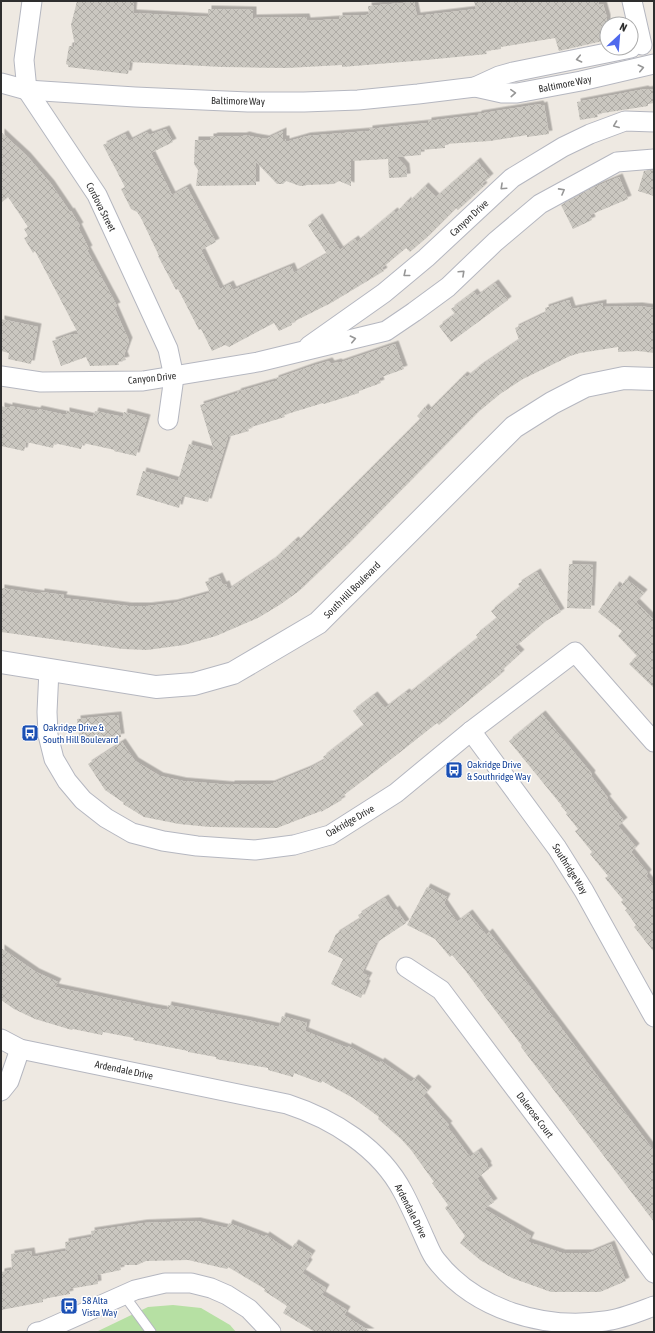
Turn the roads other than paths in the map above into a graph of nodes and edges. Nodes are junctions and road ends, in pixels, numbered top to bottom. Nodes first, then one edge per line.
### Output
1 (32, 1) edge
2 (632, 1) edge
3 (640, 46) edge
4 (654, 64) edge
5 (1, 83) edge
6 (475, 87) junction
7 (27, 90) junction
8 (654, 122) edge
9 (654, 160) edge
10 (301, 351) junction
11 (1, 376) edge
12 (174, 377) junction
13 (654, 379) edge
14 (168, 420) dead end
15 (1, 662) edge
16 (49, 670) junction
17 (471, 731) junction
18 (654, 742) edge
19 (406, 967) dead end
20 (654, 1017) edge
21 (1, 1039) edge
22 (20, 1049) junction
23 (1, 1091) edge
24 (654, 1273) edge
25 (124, 1295) junction
26 (654, 1306) edge
27 (37, 1332) edge
28 (151, 1332) edge
29 (271, 1332) edge

1 - 7 street, Cordova Street
2 - 3 street
3 -> 6 street, Baltimore Way
6 -> 4 street, Baltimore Way
5 - 7 street, Baltimore Way
6 - 7 street, Baltimore Way
7 - 12 street, Cordova Street
8 -> 10 street, Canyon Drive
10 -> 9 street, Canyon Drive
10 - 12 street, Canyon Drive
11 - 12 street, Canyon Drive
12 - 14 street, Cordova Street
13 - 16 street, South Hill Boulevard
15 - 16 street, South Hill Boulevard
16 - 17 street, Oakridge Drive
17 - 18 street, Oakridge Drive
17 - 20 street, Southridge Way
19 - 24 street, Dalerose Court
21 - 22 street, Ardendale Drive
22 - 23 street
22 - 26 street, Ardendale Drive
25 - 27 street
25 - 28 lane
25 - 29 street

